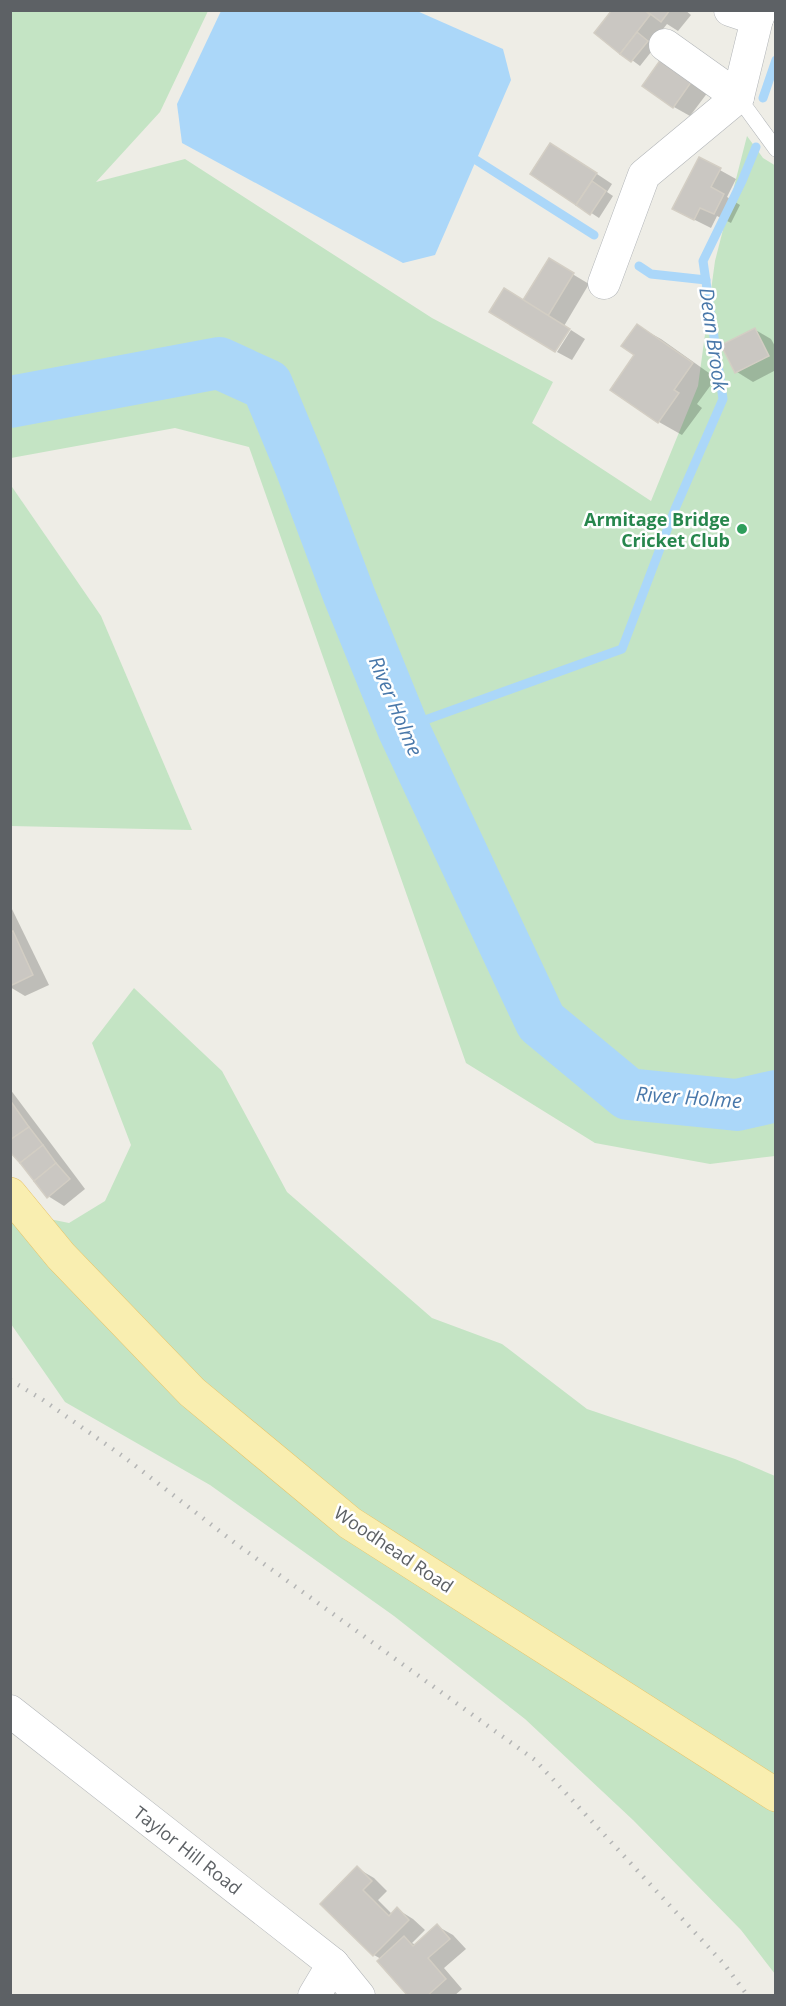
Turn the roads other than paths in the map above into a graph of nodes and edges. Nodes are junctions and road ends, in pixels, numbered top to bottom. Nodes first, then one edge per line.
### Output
1 (749, 13) edge
2 (665, 45) dead end
3 (738, 97) junction
4 (776, 149) edge
5 (604, 283) dead end
6 (10, 1194) edge
7 (10, 1710) edge
8 (776, 1795) edge
9 (333, 1964) junction
10 (314, 1995) edge
11 (359, 1995) edge

1 - 3 street
2 - 3 street
3 - 4 lane
3 - 5 street
6 - 8 main road, Woodhead Road
7 - 9 street, Taylor Hill Road
9 - 10 street
9 - 11 street, Taylor Hill Road

